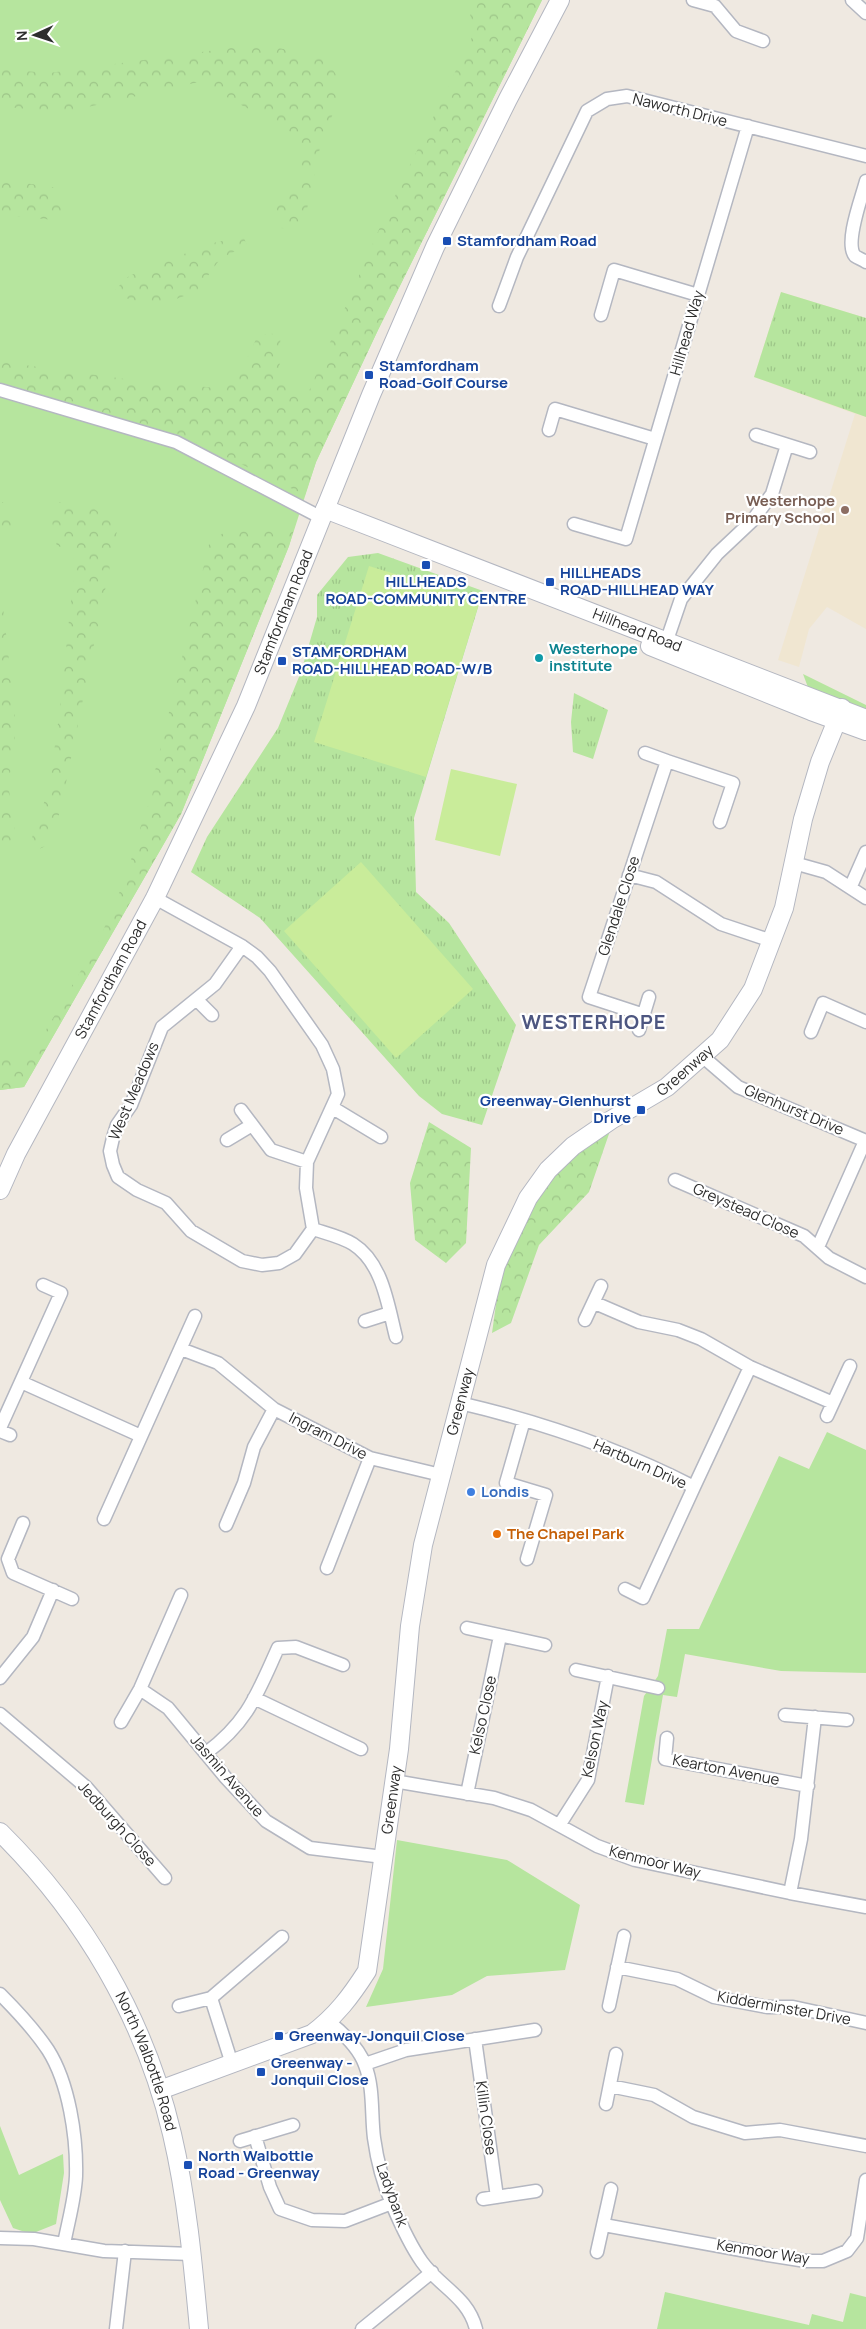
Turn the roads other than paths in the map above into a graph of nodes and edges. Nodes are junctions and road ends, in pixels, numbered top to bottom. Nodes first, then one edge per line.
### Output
1 (560, 0) edge
2 (693, 0) edge
3 (852, 0) edge
4 (866, 13) edge
5 (763, 41) dead end
6 (748, 126) junction
7 (866, 156) edge
8 (866, 181) edge
9 (866, 262) edge
10 (698, 295) junction
11 (499, 306) dead end
12 (600, 315) dead end
13 (0, 390) edge
14 (549, 430) dead end
15 (756, 435) dead end
16 (655, 439) junction
17 (788, 445) junction
18 (810, 452) dead end
19 (324, 513) junction
20 (574, 524) dead end
21 (664, 647) junction
22 (840, 714) junction
23 (866, 719) edge
24 (866, 731) edge
25 (645, 753) dead end
26 (667, 760) junction
27 (720, 822) dead end
28 (866, 852) edge
29 (794, 862) junction
30 (629, 875) junction
31 (851, 886) junction
32 (155, 898) junction
33 (866, 898) edge
34 (772, 941) junction
35 (242, 946) junction
36 (649, 997) dead end
37 (197, 1000) junction
38 (212, 1015) dead end
39 (644, 1015) junction
40 (866, 1022) edge
41 (639, 1030) dead end
42 (811, 1032) dead end
43 (702, 1056) junction
44 (334, 1108) junction
45 (241, 1110) dead end
46 (252, 1125) junction
47 (381, 1137) dead end
48 (227, 1140) dead end
49 (866, 1141) edge
50 (307, 1162) junction
51 (676, 1180) dead end
52 (0, 1190) edge
53 (313, 1229) junction
54 (818, 1248) junction
55 (866, 1276) edge
56 (43, 1285) dead end
57 (602, 1286) dead end
58 (595, 1303) junction
59 (390, 1313) junction
60 (195, 1316) dead end
61 (586, 1320) dead end
62 (365, 1321) dead end
63 (396, 1338) dead end
64 (181, 1349) junction
65 (850, 1366) dead end
66 (750, 1367) junction
67 (21, 1382) junction
68 (460, 1403) junction
69 (833, 1403) junction
70 (274, 1409) junction
71 (827, 1416) dead end
72 (524, 1420) junction
73 (3, 1431) edge
74 (141, 1436) junction
75 (370, 1458) junction
76 (441, 1475) junction
77 (694, 1487) junction
78 (104, 1519) dead end
79 (23, 1523) dead end
80 (226, 1525) dead end
81 (527, 1559) dead end
82 (327, 1568) dead end
83 (625, 1589) dead end
84 (53, 1590) junction
85 (181, 1595) dead end
86 (72, 1599) dead end
87 (467, 1628) dead end
88 (500, 1636) junction
89 (546, 1645) dead end
90 (343, 1665) dead end
91 (576, 1670) dead end
92 (608, 1676) junction
93 (0, 1678) edge
94 (658, 1688) dead end
95 (140, 1689) junction
96 (254, 1698) junction
97 (0, 1714) edge
98 (785, 1715) dead end
99 (815, 1717) junction
100 (847, 1720) dead end
101 (121, 1722) dead end
102 (667, 1738) dead end
103 (361, 1750) dead end
104 (206, 1754) junction
105 (394, 1781) junction
106 (808, 1786) junction
107 (466, 1794) junction
108 (560, 1824) junction
109 (0, 1832) edge
110 (383, 1856) junction
111 (165, 1878) dead end
112 (790, 1894) junction
113 (866, 1907) edge
114 (624, 1936) dead end
115 (282, 1937) dead end
116 (617, 1967) junction
117 (0, 1994) edge
118 (211, 1998) junction
119 (179, 2006) dead end
120 (609, 2006) dead end
121 (329, 2022) junction
122 (866, 2023) edge
123 (535, 2030) dead end
124 (475, 2039) junction
125 (616, 2054) dead end
126 (232, 2064) junction
127 (365, 2064) junction
128 (610, 2086) junction
129 (160, 2090) junction
130 (606, 2104) dead end
131 (293, 2125) dead end
132 (255, 2136) junction
133 (240, 2141) dead end
134 (866, 2146) edge
135 (866, 2180) edge
136 (612, 2189) dead end
137 (536, 2191) dead end
138 (497, 2197) junction
139 (483, 2199) dead end
140 (392, 2203) junction
141 (604, 2224) junction
142 (0, 2238) edge
143 (64, 2244) junction
144 (125, 2252) junction
145 (597, 2252) dead end
146 (192, 2254) junction
147 (432, 2272) junction
148 (116, 2329) edge
149 (199, 2329) edge
150 (362, 2329) edge
151 (476, 2329) edge

1 - 19 street, Stamfordham Road
2 - 5 street
3 - 4 street
6 - 7 street, Naworth Drive
6 - 10 street, Hillhead Way
6 - 11 street, Naworth Drive
8 - 9 street
10 - 12 street
10 - 16 street, Hillhead Way
13 - 19 street
14 - 16 street
15 - 17 street
16 - 20 street, Hillhead Way
17 - 18 street
17 - 21 street
19 - 21 street, Hillhead Road
19 - 32 street, Stamfordham Road
21 - 22 street
21 - 22 street, Hillhead Road
22 - 23 street, Hillhead Road
22 - 24 street
22 - 29 street, Greenway
25 - 26 street
26 - 27 street
26 - 30 street, Glendale Close
28 - 31 street
29 - 31 street
29 - 34 street, Greenway
30 - 34 street
30 - 39 street, Glendale Close
31 - 33 street
32 - 35 street
32 - 52 street, Stamfordham Road
34 - 43 street, Greenway
35 - 37 street, West Meadows
35 - 44 street
36 - 39 street
37 - 38 street
37 - 53 street, West Meadows
39 - 41 street
40 - 42 street
43 - 49 street, Glenhurst Drive
43 - 68 street, Greenway
44 - 47 street
44 - 50 street
45 - 46 street
46 - 48 street
46 - 50 street
49 - 54 street
50 - 53 street
51 - 54 street, Greystead Close
53 - 59 street
54 - 55 street, Greystead Close
56 - 67 street
57 - 58 street
58 - 61 street
58 - 66 street
59 - 62 street
59 - 63 street
60 - 64 street
64 - 70 street, Ingram Drive
64 - 74 street
65 - 69 street
66 - 69 street
66 - 77 street, Hartburn Drive
67 - 73 street
67 - 74 street
68 - 72 street, Hartburn Drive
68 - 76 street, Greenway
69 - 71 street
70 - 75 street, Ingram Drive
70 - 80 street, Ingram Drive
72 - 77 street, Hartburn Drive
72 - 81 street
74 - 78 street
75 - 76 street, Ingram Drive
75 - 82 street
76 - 105 street, Greenway
77 - 83 street
79 - 84 street
84 - 86 street
84 - 93 street
85 - 95 street
87 - 88 street
88 - 89 street
88 - 107 street, Kelso Close
90 - 96 street
91 - 92 street
92 - 94 street
92 - 108 street, Kelson Way
95 - 101 street
95 - 104 street, Jasmin Avenue
96 - 103 street
96 - 104 street
97 - 111 street, Jedburgh Close
98 - 99 street
99 - 100 street
99 - 106 street
102 - 106 street, Kearton Avenue
104 - 110 street, Jasmin Avenue
105 - 107 street, Kenmoor Way
105 - 110 street, Greenway
106 - 112 street
107 - 108 street, Kenmoor Way
108 - 112 street, Kenmoor Way
109 - 129 street, North Walbottle Road
110 - 121 street, Greenway
112 - 113 street, Kenmoor Way
114 - 116 street
115 - 118 street
116 - 120 street
116 - 122 street, Kidderminster Drive
117 - 143 street
118 - 119 street
118 - 126 street
121 - 126 street, Greenway
121 - 127 street, Ladybank
123 - 124 street
124 - 127 street
124 - 138 street, Killin Close
125 - 128 street
126 - 129 street, Greenway
127 - 140 street, Ladybank
128 - 130 street
128 - 134 street
129 - 146 street, North Walbottle Road
131 - 132 street
132 - 133 street
132 - 140 street
135 - 141 street, Kenmoor Way
136 - 141 street
137 - 138 street
138 - 139 street
140 - 147 street, Ladybank
141 - 145 street
142 - 143 street
143 - 144 street
144 - 146 street
144 - 148 street
146 - 149 street, North Walbottle Road
147 - 150 street
147 - 151 street, Ladybank

